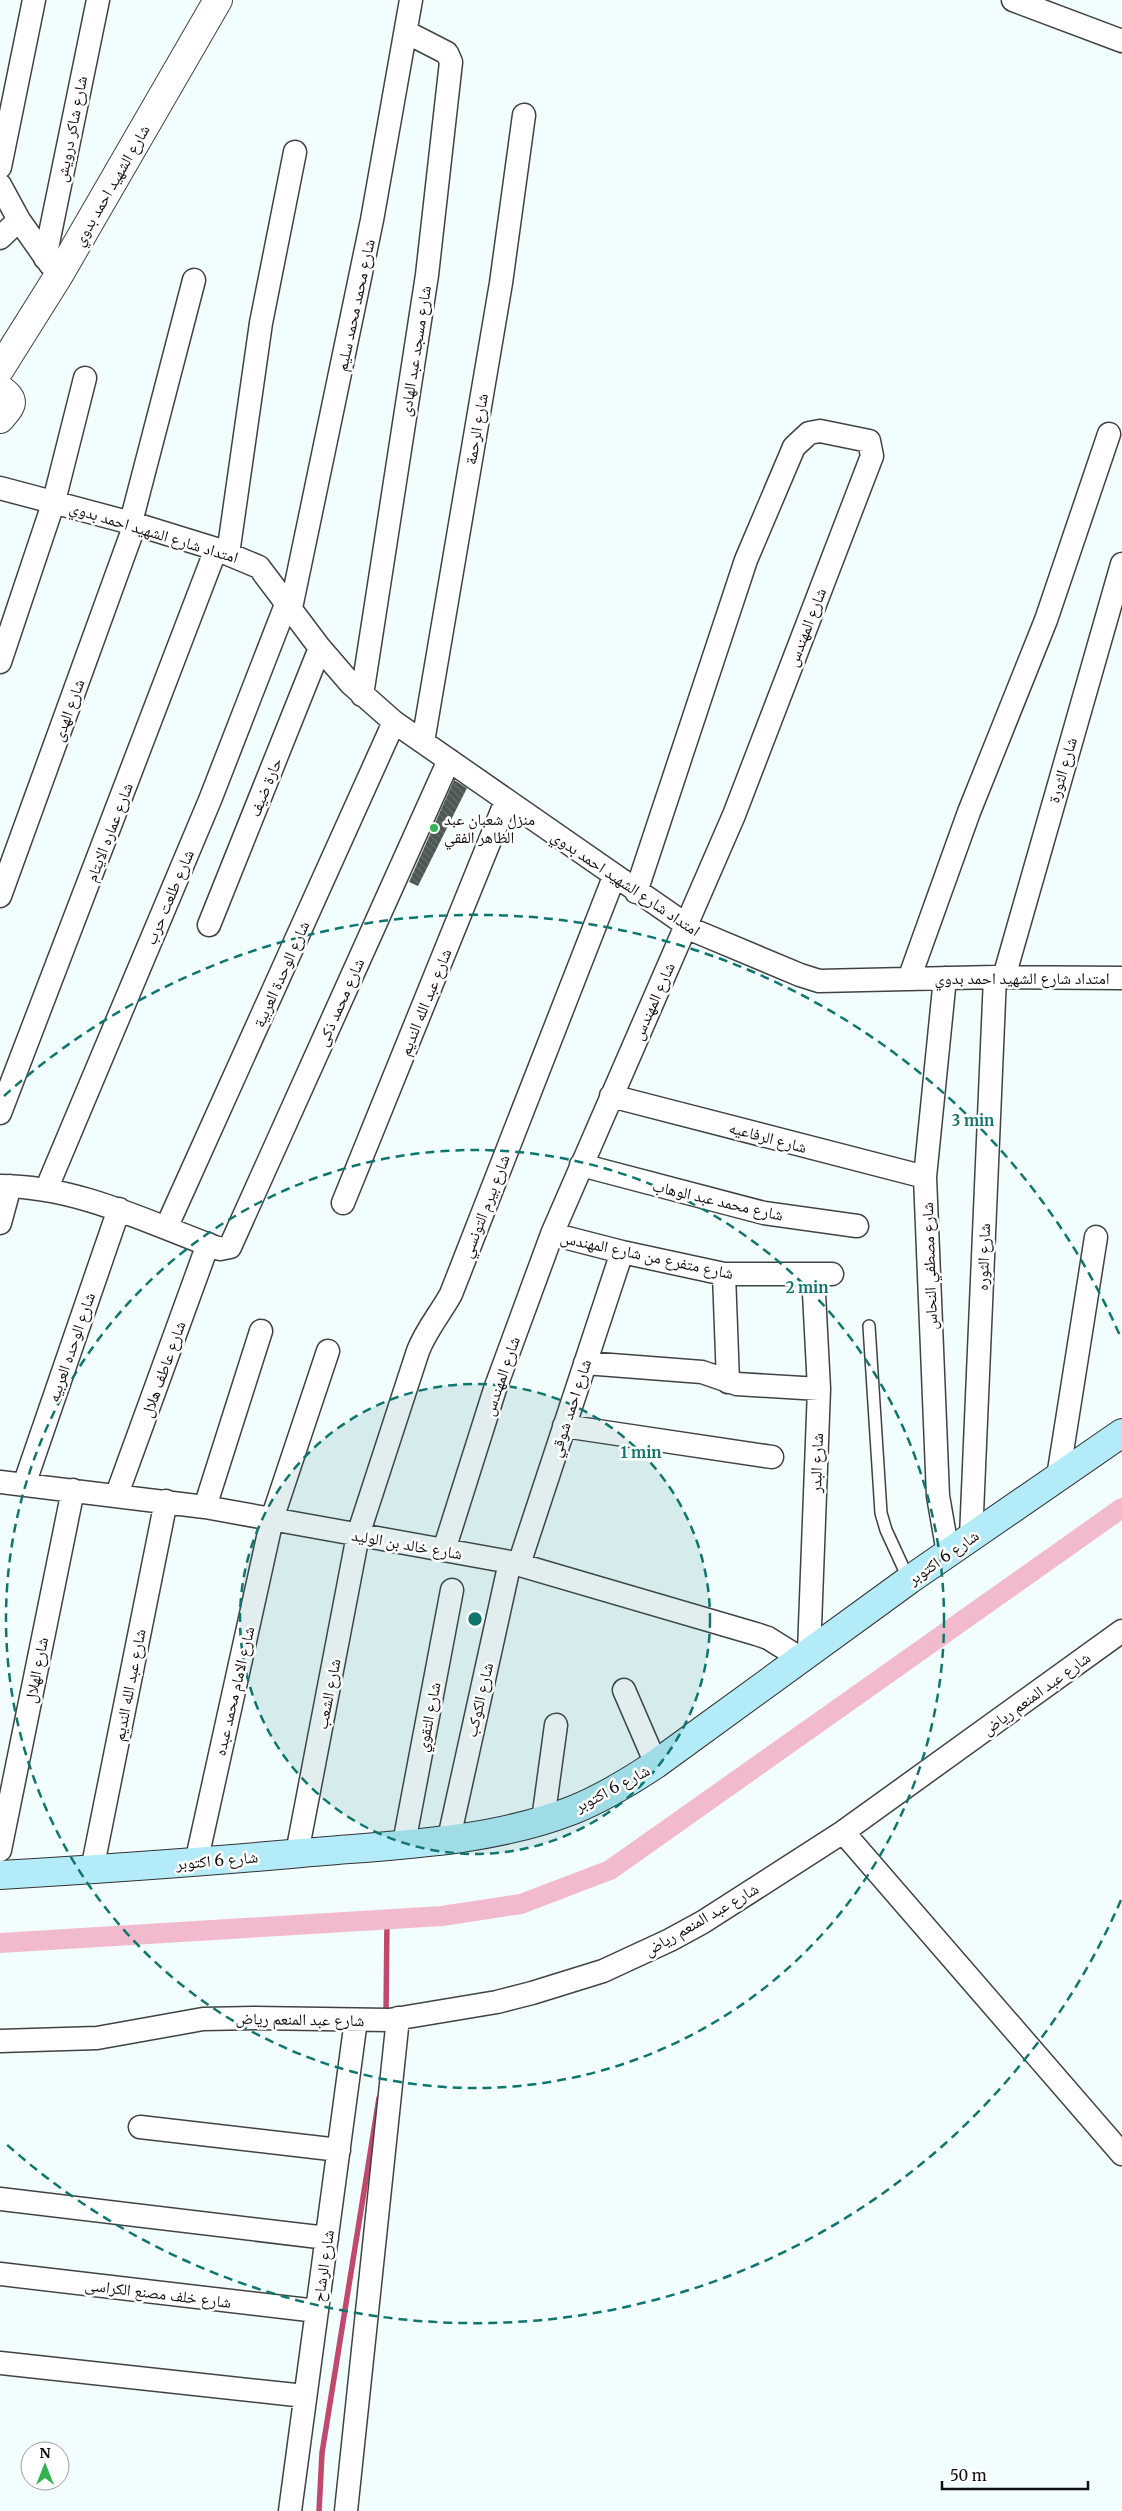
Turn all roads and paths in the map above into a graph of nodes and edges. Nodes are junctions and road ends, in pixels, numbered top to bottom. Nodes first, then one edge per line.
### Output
1 (34, 0) edge
2 (98, 0) edge
3 (218, 0) edge
4 (412, 0) edge
5 (1013, 0) edge
6 (406, 32) junction
7 (1122, 41) edge
8 (524, 116) dead end
9 (295, 152) dead end
10 (0, 168) edge
11 (0, 185) edge
12 (19, 220) junction
13 (0, 238) edge
14 (52, 266) junction
15 (194, 280) dead end
16 (0, 369) edge
17 (85, 378) dead end
18 (0, 389) edge
19 (0, 419) edge
20 (1109, 434) dead end
21 (0, 488) edge
22 (54, 501) junction
23 (133, 523) junction
24 (222, 551) junction
25 (1122, 564) edge
26 (289, 605) junction
27 (320, 648) junction
28 (0, 662) edge
29 (362, 695) junction
30 (394, 722) junction
31 (423, 742) junction
32 (449, 760) junction
33 (506, 801) junction
34 (614, 877) junction
35 (636, 892) junction
36 (0, 896) edge
37 (209, 925) dead end
38 (687, 926) junction
39 (999, 977) junction
40 (945, 978) junction
41 (1122, 978) edge
42 (909, 979) junction
43 (611, 1096) junction
44 (0, 1114) edge
45 (582, 1165) junction
46 (925, 1177) junction
47 (5, 1186) edge
48 (46, 1190) junction
49 (343, 1203) dead end
50 (119, 1209) junction
51 (0, 1223) edge
52 (167, 1226) junction
53 (857, 1226) dead end
54 (552, 1234) junction
55 (1096, 1237) dead end
56 (208, 1244) junction
57 (622, 1252) junction
58 (724, 1274) junction
59 (823, 1274) joint
60 (869, 1326) dead end
61 (261, 1331) dead end
62 (328, 1351) dead end
63 (586, 1363) junction
64 (728, 1382) junction
65 (819, 1389) junction
66 (564, 1426) junction
67 (1122, 1433) edge
68 (772, 1457) dead end
69 (1058, 1477) junction
70 (0, 1482) edge
71 (24, 1485) junction
72 (72, 1490) junction
73 (117, 1494) junction
74 (166, 1501) junction
75 (205, 1507) junction
76 (272, 1519) junction
77 (358, 1535) junction
78 (971, 1537) junction
79 (444, 1550) junction
80 (948, 1553) junction
81 (515, 1563) junction
82 (909, 1580) junction
83 (452, 1590) dead end
84 (1122, 1630) edge
85 (804, 1655) junction
86 (624, 1690) dead end
87 (556, 1725) dead end
88 (656, 1764) junction
89 (543, 1820) junction
90 (844, 1832) junction
91 (449, 1838) junction
92 (404, 1843) junction
93 (0, 1850) edge
94 (297, 1853) junction
95 (196, 1863) junction
96 (92, 1870) junction
97 (0, 1875) edge
98 (393, 2019) junction
99 (358, 2020) junction
100 (0, 2041) edge
101 (140, 2127) dead end
102 (339, 2150) junction
103 (1122, 2154) edge
104 (0, 2199) edge
105 (327, 2238) junction
106 (0, 2274) edge
107 (317, 2311) junction
108 (0, 2363) edge
109 (305, 2396) junction
110 (290, 2511) edge
111 (346, 2511) edge

1 - 10 street
2 - 14 street, شارع شاكر درويش
3 - 14 street, شارع الشهيد احمد بدوي
4 - 6 street, شارع محمد محمد سليم
5 - 7 street
6 - 26 street, شارع محمد محمد سليم
6 - 29 street, شارع مسجد عبد الهادى
8 - 31 street, شارع الرحمة
9 - 24 street, شارع عماره الايتام
11 - 12 street
12 - 13 street
12 - 14 street
14 - 16 street, شارع الشهيد احمد بدوي
15 - 23 street, شارع الهدى
17 - 22 street
18 - 19 street
20 - 42 street
21 - 22 street, امتداد شارع الشهيد احمد بدوي
22 - 23 street, امتداد شارع الشهيد احمد بدوي
22 - 28 street
23 - 24 street, امتداد شارع الشهيد احمد بدوي
23 - 36 street, شارع الهدى
24 - 26 street, امتداد شارع الشهيد احمد بدوي
24 - 44 street, شارع عماره الايتام
25 - 39 street, شارع الثورة
26 - 27 street, امتداد شارع الشهيد احمد بدوي
26 - 48 street, شارع طلعت حرب
27 - 29 street, امتداد شارع الشهيد احمد بدوي
27 - 37 street, حارة ضيف
29 - 30 street, امتداد شارع الشهيد احمد بدوي
30 - 31 street, امتداد شارع الشهيد احمد بدوي
30 - 52 street, شارع الوحدة العربية
31 - 32 street, امتداد شارع الشهيد احمد بدوي
32 - 33 street, امتداد شارع الشهيد احمد بدوي
32 - 56 street, شارع محمد ذكى
33 - 34 street, امتداد شارع الشهيد احمد بدوي
33 - 49 street, شارع عبد الله النديم
34 - 35 street, امتداد شارع الشهيد احمد بدوي
34 - 77 street, شارع بيرم التونسي
35 - 38 street, امتداد شارع الشهيد احمد بدوي
35 - 38 street, شارع المهندس
38 - 42 street, امتداد شارع الشهيد احمد بدوي
38 - 43 street, شارع المهندس
39 - 40 street, امتداد شارع الشهيد احمد بدوي
39 - 41 street, امتداد شارع الشهيد احمد بدوي
39 - 78 street, شارع الثوره
40 - 42 street, امتداد شارع الشهيد احمد بدوي
40 - 46 street, شارع مصطفي النحاس
43 - 45 street, شارع المهندس
43 - 46 street, شارع الرفاعيه
45 - 53 street, شارع محمد عبد الوهاب
45 - 54 street, شارع المهندس
46 - 80 street, شارع مصطفي النحاس
47 - 48 street
47 - 51 street
48 - 50 street
50 - 52 street
50 - 71 street, شارع الوحده العربيه
52 - 56 street
54 - 57 street, شارع متفرع من شارع المهندس
54 - 79 street, شارع المهندس
55 - 69 street
56 - 73 street, شارع عاطف هلال
57 - 58 street, شارع متفرع من شارع المهندس
57 - 63 street, شارع احمد شوقي
58 - 59 street, شارع متفرع من شارع المهندس
58 - 64 street
59 - 65 street, شارع البدر
60 - 82 lane
61 - 75 street
62 - 76 street, شارع الامام محمد عبده
63 - 64 street
63 - 66 street, شارع احمد شوقي
64 - 65 street
65 - 85 street, شارع البدر
66 - 68 street
66 - 81 street, شارع احمد شوقي
67 - 69 main road, شارع 6 اكتوبر
69 - 78 main road, شارع 6 اكتوبر
70 - 71 street, شارع خالد بن الوليد
71 - 72 street, شارع خالد بن الوليد
72 - 73 street, شارع خالد بن الوليد
72 - 93 street, شارع الهلال
73 - 74 street, شارع خالد بن الوليد
74 - 75 street, شارع خالد بن الوليد
74 - 96 street, شارع عبد الله النديم
75 - 76 street, شارع خالد بن الوليد
76 - 77 street, شارع خالد بن الوليد
76 - 95 street, شارع الامام محمد عبده
77 - 79 street, شارع خالد بن الوليد
77 - 94 street, شارع الشعب
78 - 80 main road, شارع 6 اكتوبر
79 - 81 street, شارع خالد بن الوليد
80 - 82 main road, شارع 6 اكتوبر
81 - 85 street, شارع خالد بن الوليد
81 - 91 street, شارع الكوكب
82 - 85 main road, شارع 6 اكتوبر
83 - 92 street, شارع التقوي
84 - 90 street, شارع عبد المنعم رياض
85 - 88 main road, شارع 6 اكتوبر
86 - 88 street
87 - 89 street
88 - 89 main road, شارع 6 اكتوبر
89 - 91 main road, شارع 6 اكتوبر
90 - 98 street, شارع عبد المنعم رياض
90 - 103 street
91 - 92 main road, شارع 6 اكتوبر
92 - 94 main road, شارع 6 اكتوبر
94 - 95 main road, شارع 6 اكتوبر
95 - 96 main road, شارع 6 اكتوبر
96 - 97 main road, شارع 6 اكتوبر
98 - 99 street, شارع عبد المنعم رياض
98 - 111 street
99 - 100 street, شارع عبد المنعم رياض
99 - 102 street, شارع الرشاح
101 - 102 street
102 - 105 street, شارع الرشاح
104 - 105 street
105 - 107 street, شارع الرشاح
106 - 107 street, شارع خلف مصنع الكراسى
107 - 109 street, شارع الرشاح
108 - 109 street
109 - 110 street, شارع الرشاح

